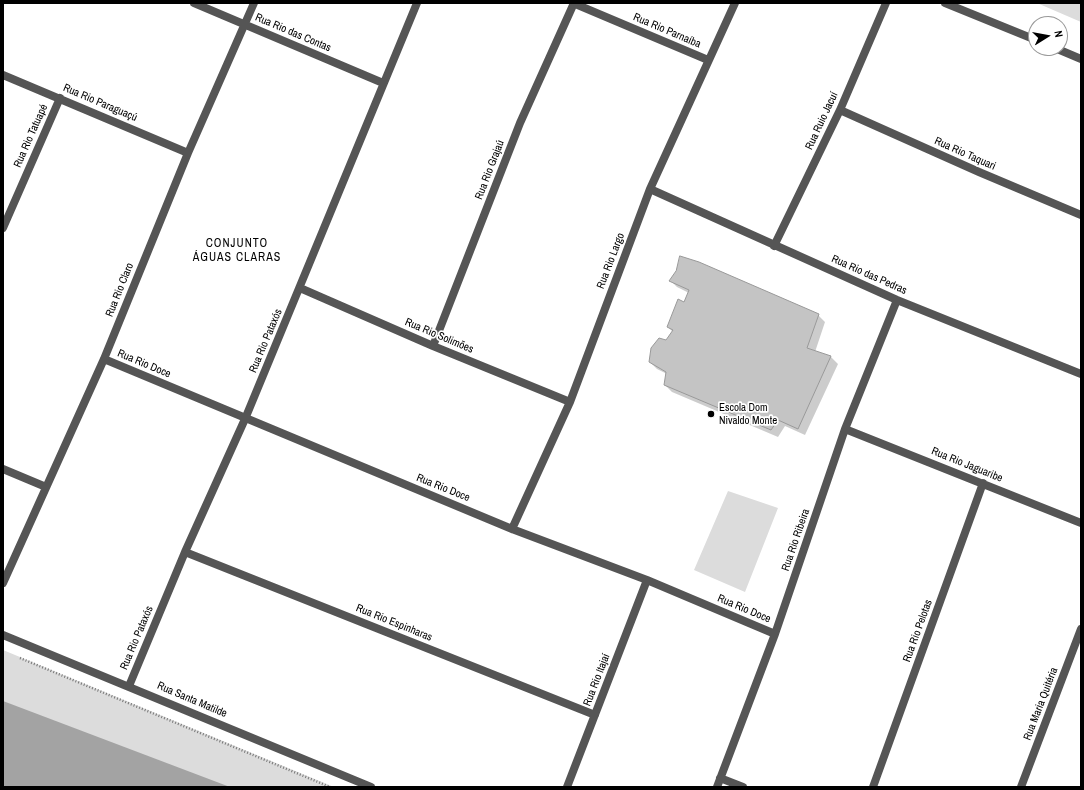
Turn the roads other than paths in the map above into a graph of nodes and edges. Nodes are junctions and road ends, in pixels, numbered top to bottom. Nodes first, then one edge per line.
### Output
1 (194, 3) edge
2 (254, 3) edge
3 (417, 3) edge
4 (573, 3) edge
5 (735, 3) edge
6 (886, 3) edge
7 (945, 3) edge
8 (245, 25) junction
9 (1028, 37) edge
10 (1068, 54) edge
11 (1081, 59) edge
12 (708, 60) junction
13 (3, 75) edge
14 (383, 83) junction
15 (60, 98) junction
16 (840, 110) junction
17 (188, 153) junction
18 (650, 189) junction
19 (1081, 214) edge
20 (3, 228) edge
21 (774, 246) junction
22 (300, 288) junction
23 (897, 300) junction
24 (433, 346) junction
25 (104, 359) junction
26 (1081, 374) edge
27 (570, 402) junction
28 (246, 419) junction
29 (845, 429) junction
30 (3, 469) edge
31 (983, 483) junction
32 (46, 487) junction
33 (1081, 523) edge
34 (512, 529) junction
35 (185, 552) junction
36 (647, 580) junction
37 (3, 583) edge
38 (1081, 629) edge
39 (775, 634) junction
40 (3, 635) edge
41 (129, 686) junction
42 (595, 715) junction
43 (720, 778) junction
44 (371, 787) edge
45 (566, 787) edge
46 (717, 787) edge
47 (743, 787) edge
48 (873, 787) edge
49 (1021, 787) edge

1 - 8 street, Rua Rio das Contas
2 - 8 street, Rua Rio Claro
3 - 14 street, Rua Rio Pataxós
4 - 12 street, Rua Rio Parnaíba
4 - 24 street, Rua Rio Grajaú
5 - 12 street, Rua Rio Largo
6 - 16 street, Rua Ruio Jacuí
7 - 9 street
8 - 14 street, Rua Rio das Contas
8 - 17 street, Rua Rio Claro
10 - 11 street
12 - 18 street, Rua Rio Largo
13 - 15 street, Rua Rio Paraguaçú
14 - 22 street, Rua Rio Pataxós
15 - 17 street, Rua Rio Paraguaçú
15 - 20 street, Rua Rio Tatuapé
16 - 19 street, Rua Rio Taquari
16 - 21 street, Rua Ruio Jacuí
17 - 25 street, Rua Rio Claro
18 - 21 street, Rua Rio das Pedras
18 - 27 street, Rua Rio Largo
21 - 23 street, Rua Rio das Pedras
22 - 24 street, Rua Rio Solimões
22 - 28 street, Rua Rio Pataxós
23 - 26 street, Rua Rio das Pedras
23 - 29 street, Rua Rio Ribeira
24 - 27 street, Rua Rio Solimões
25 - 28 street, Rua Rio Doce
25 - 32 street, Rua Rio Claro
27 - 34 street, Rua Rio Largo
28 - 34 street, Rua Rio Doce
28 - 35 street, Rua Rio Pataxós
29 - 31 street, Rua Rio Jaguaribe
29 - 39 street, Rua Rio Ribeira
30 - 32 street
31 - 33 street, Rua Rio Jaguaribe
31 - 48 street, Rua Rio Pelotas
32 - 37 street, Rua Rio Claro
34 - 36 street, Rua Rio Doce
35 - 41 street, Rua Rio Pataxós
35 - 42 street, Rua Rio Espinharas
36 - 39 street, Rua Rio Doce
36 - 42 street, Rua Rio Itajaí
38 - 49 street, Rua Maria Quitéria
39 - 43 street, Rua Rio Ribeira
40 - 41 street, Rua Santa Matilde
41 - 44 street, Rua Santa Matilde
42 - 45 street, Rua Rio Itajaí
43 - 46 street, Rua Rio Ribeira
43 - 47 street

